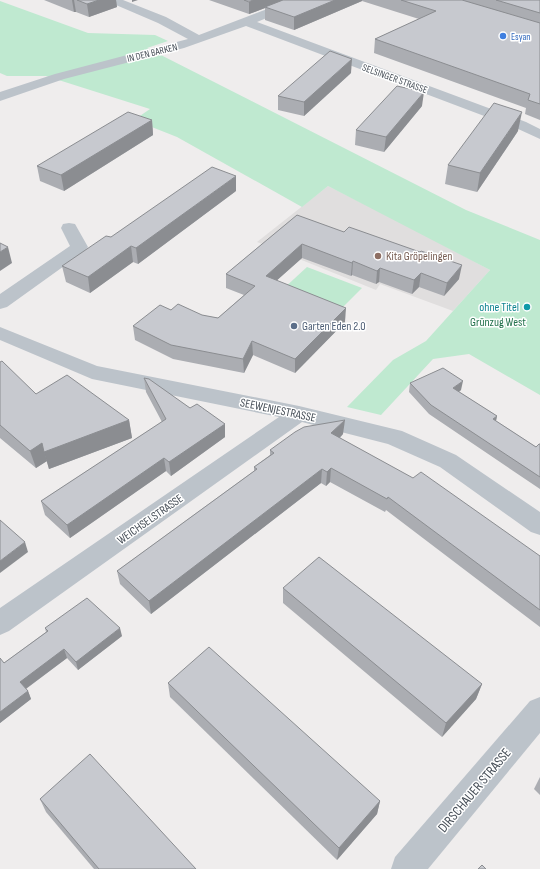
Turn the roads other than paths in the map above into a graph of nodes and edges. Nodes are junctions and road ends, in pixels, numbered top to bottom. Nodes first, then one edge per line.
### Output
1 (112, 0) edge
2 (302, 0) edge
3 (248, 22) junction
4 (198, 40) junction
5 (0, 97) edge
6 (540, 135) edge
7 (69, 228) dead end
8 (0, 303) edge
9 (0, 333) edge
10 (299, 414) junction
11 (540, 524) edge
12 (0, 623) edge
13 (540, 711) edge
14 (407, 869) edge

1 - 4 street
2 - 3 street, IN DEN BARKEN
3 - 4 street, IN DEN BARKEN
3 - 6 street, SELSINGER STRASSE
4 - 5 street, IN DEN BARKEN
7 - 8 street
9 - 10 street, SEEWENJESTRASSE
10 - 11 street, SEEWENJESTRASSE
10 - 12 street, WEICHSELSTRASSE
13 - 14 street, DIRSCHAUER STRASSE

